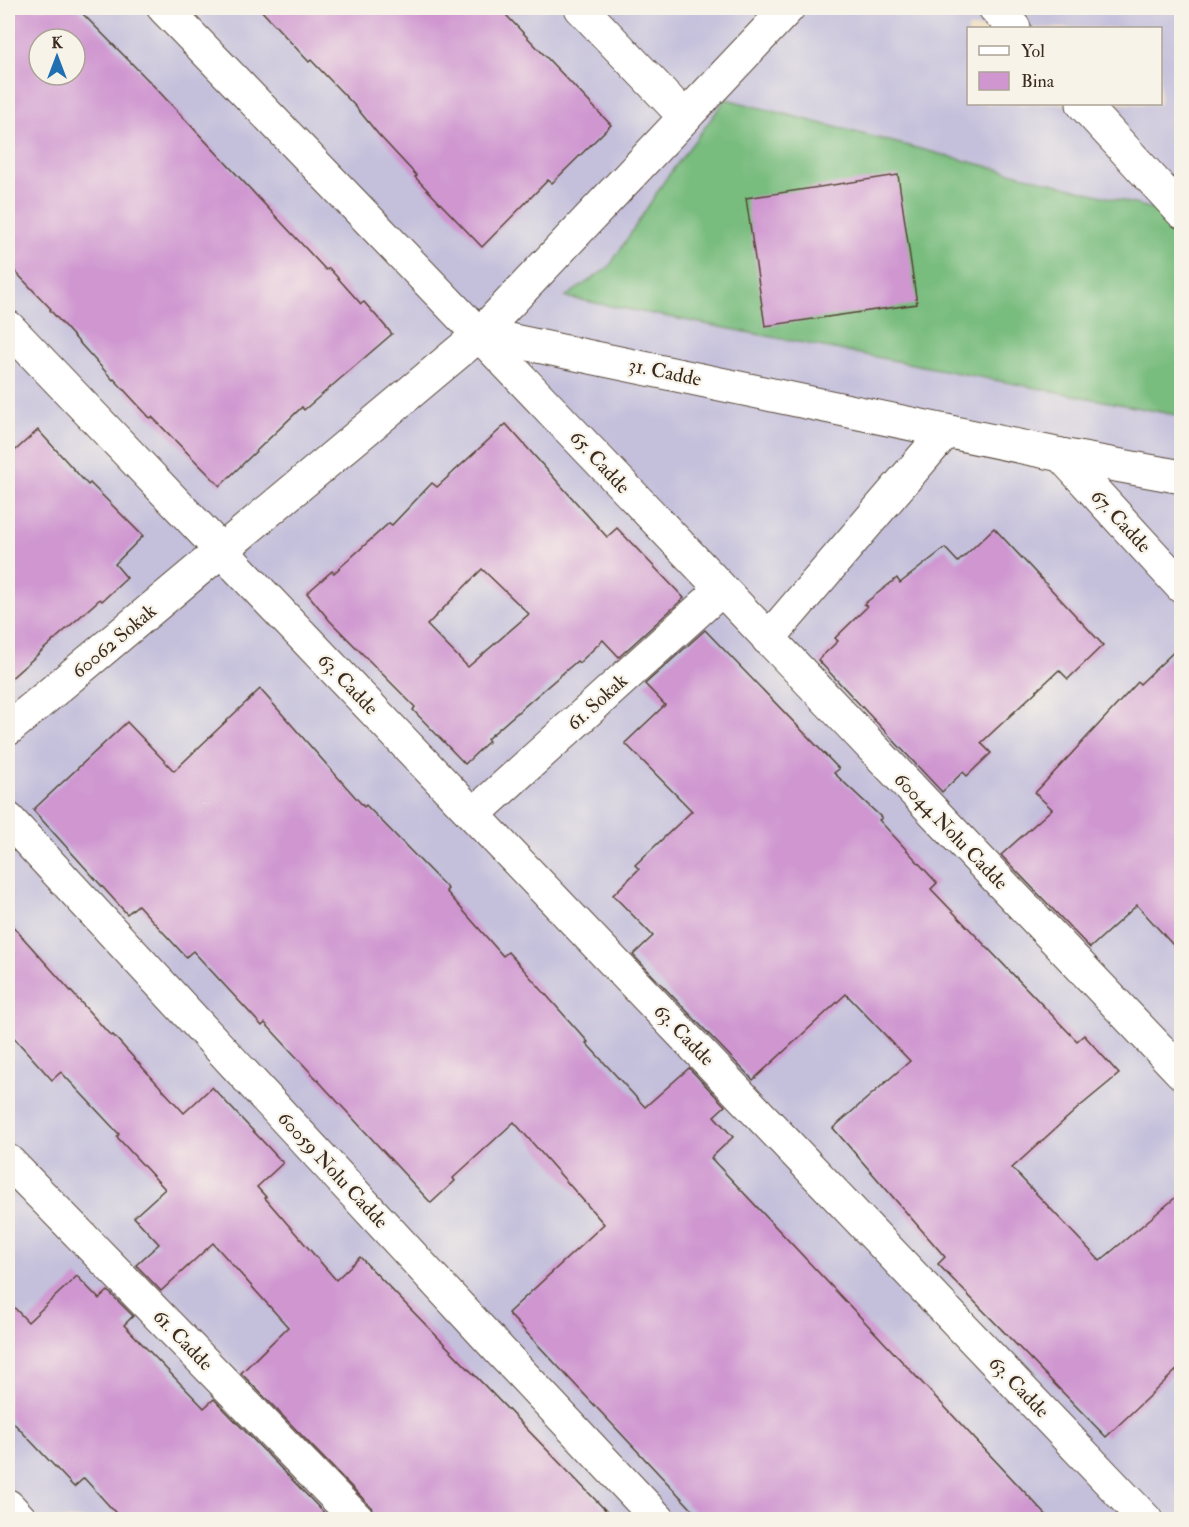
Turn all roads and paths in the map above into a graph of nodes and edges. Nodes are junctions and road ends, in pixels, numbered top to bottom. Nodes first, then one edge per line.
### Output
1 (164, 8) edge
2 (581, 8) edge
3 (788, 8) edge
4 (995, 8) edge
5 (1013, 27) edge
6 (1084, 105) edge
7 (686, 117) junction
8 (1182, 212) edge
9 (8, 327) edge
10 (480, 334) junction
11 (946, 431) junction
12 (1061, 455) junction
13 (1182, 477) edge
14 (220, 552) junction
15 (1182, 587) edge
16 (721, 590) junction
17 (768, 639) junction
18 (8, 729) edge
19 (474, 814) junction
20 (8, 819) edge
21 (1182, 1073) edge
22 (8, 1161) edge
23 (8, 1506) edge
24 (21, 1520) edge
25 (358, 1520) edge
26 (659, 1520) edge
27 (1146, 1520) edge

1 - 10 street, 65. Cadde
2 - 7 street
3 - 7 street
4 - 5 street
6 - 8 street
7 - 10 street
9 - 14 street, 63. Cadde
10 - 11 street, 31. Cadde
10 - 14 street
10 - 16 street, 65. Cadde
11 - 12 street, 31. Cadde
11 - 17 street
12 - 13 street, 31. Cadde
12 - 15 street, 67. Cadde
14 - 18 street, 60062 Sokak
14 - 19 street, 63. Cadde
16 - 17 street, 60044 Nolu Cadde
16 - 19 street, 61. Sokak
17 - 21 street, 60044 Nolu Cadde
19 - 27 street, 63. Cadde
20 - 26 street, 60059 Nolu Cadde
22 - 25 street, 61. Cadde
23 - 24 street

